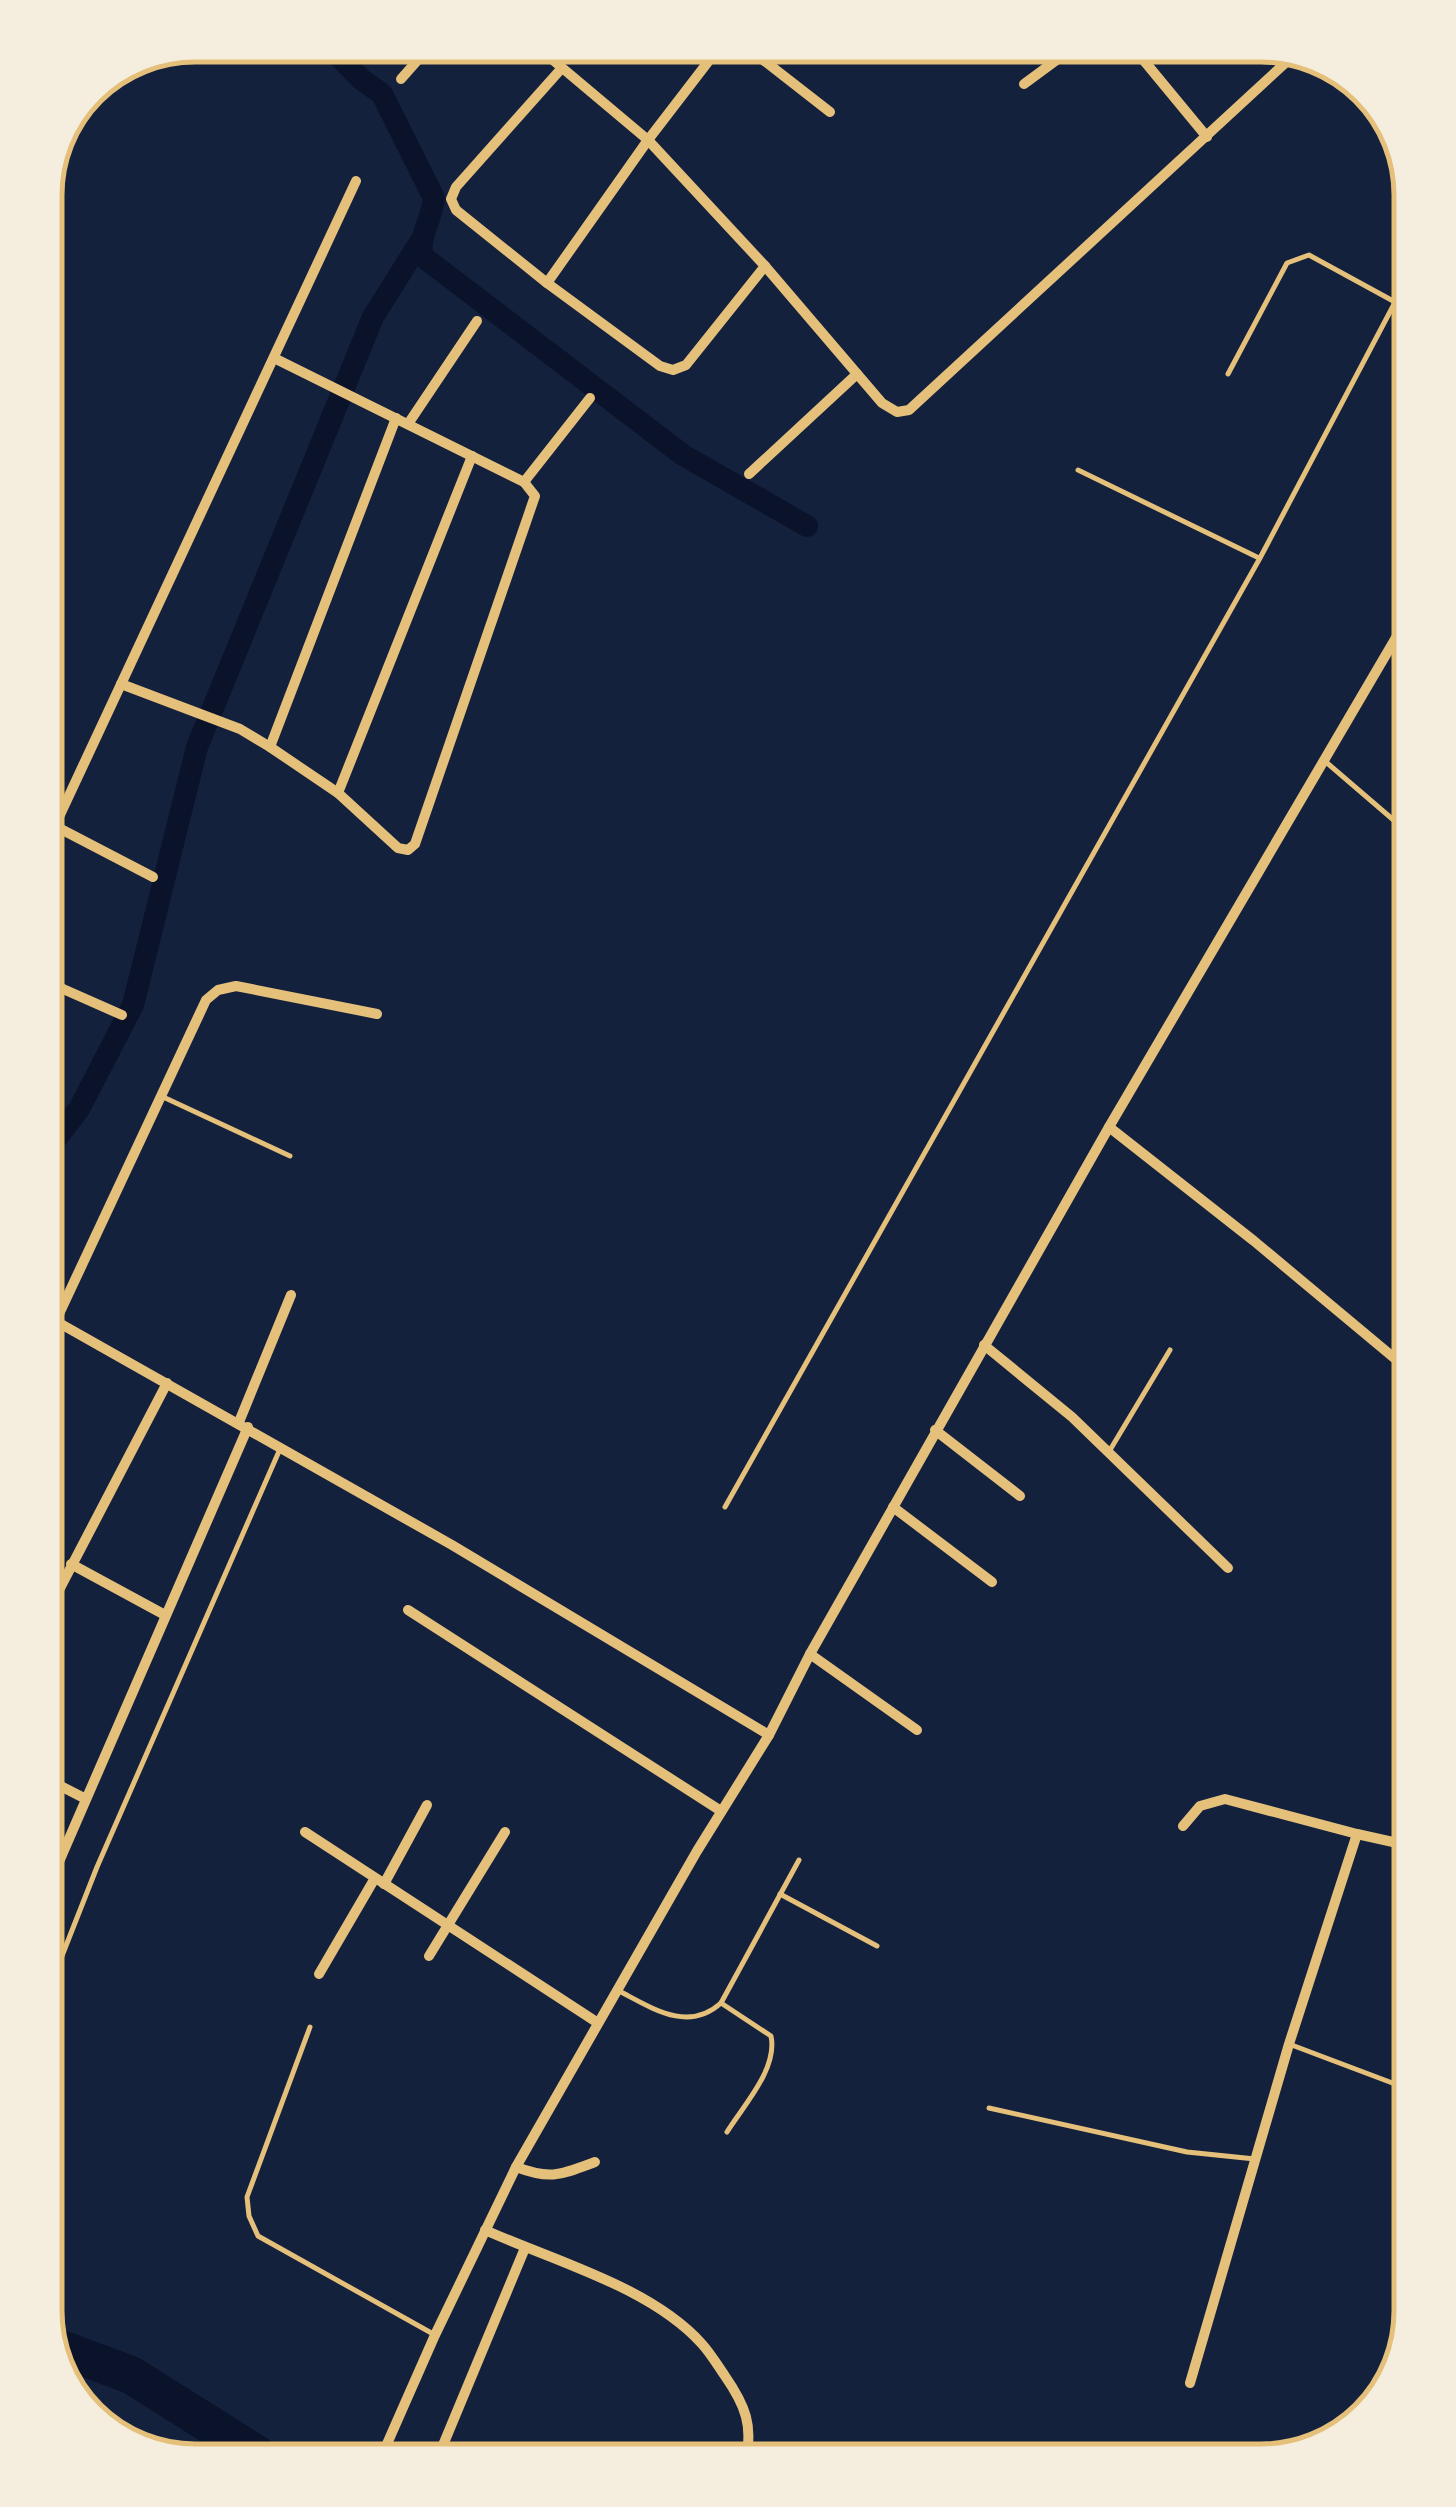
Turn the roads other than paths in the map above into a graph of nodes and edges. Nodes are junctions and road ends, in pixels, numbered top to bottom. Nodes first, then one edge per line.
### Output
1 (415, 63) edge
2 (554, 63) edge
3 (707, 63) edge
4 (767, 63) edge
5 (1053, 63) edge
6 (1146, 63) edge
7 (1284, 65) edge
8 (561, 69) junction
9 (401, 79) dead end
10 (1024, 84) dead end
11 (830, 112) dead end
12 (1207, 137) junction
13 (648, 140) junction
14 (356, 180) dead end
15 (765, 266) junction
16 (547, 283) junction
17 (1394, 301) edge
18 (1394, 306) edge
19 (477, 321) dead end
20 (274, 358) junction
21 (857, 374) junction
22 (1228, 374) dead end
23 (590, 398) dead end
24 (402, 421) junction
25 (472, 456) junction
26 (1078, 470) dead end
27 (748, 474) dead end
28 (524, 482) junction
29 (1260, 558) junction
30 (1394, 641) edge
31 (121, 684) junction
32 (270, 747) junction
33 (1324, 760) junction
34 (338, 793) junction
35 (63, 809) edge
36 (1394, 820) edge
37 (63, 830) edge
38 (153, 877) dead end
39 (63, 989) edge
40 (377, 1014) dead end
41 (122, 1015) dead end
42 (161, 1096) junction
43 (1109, 1126) junction
44 (290, 1156) dead end
45 (291, 1295) dead end
46 (63, 1308) edge
47 (63, 1324) edge
48 (984, 1345) junction
49 (1170, 1350) dead end
50 (1394, 1358) edge
51 (167, 1384) junction
52 (243, 1425) junction
53 (935, 1430) junction
54 (282, 1446) junction
55 (1109, 1451) junction
56 (1020, 1496) dead end
57 (725, 1507) dead end
58 (893, 1507) junction
59 (71, 1564) junction
60 (1228, 1568) dead end
61 (63, 1580) edge
62 (992, 1582) dead end
63 (408, 1610) dead end
64 (165, 1614) junction
65 (810, 1654) junction
66 (917, 1730) dead end
67 (769, 1735) junction
68 (63, 1787) edge
69 (84, 1798) junction
70 (427, 1804) dead end
71 (720, 1811) junction
72 (1183, 1826) dead end
73 (305, 1832) dead end
74 (505, 1832) dead end
75 (1357, 1834) junction
76 (1394, 1842) edge
77 (63, 1850) edge
78 (799, 1860) dead end
79 (380, 1881) junction
80 (780, 1894) junction
81 (450, 1926) junction
82 (878, 1946) dead end
83 (63, 1953) edge
84 (430, 1956) dead end
85 (320, 1974) dead end
86 (616, 1990) junction
87 (720, 2002) junction
88 (598, 2023) junction
89 (310, 2026) dead end
90 (1290, 2044) junction
91 (1394, 2084) edge
92 (989, 2108) dead end
93 (727, 2132) dead end
94 (1255, 2159) junction
95 (594, 2162) dead end
96 (516, 2167) junction
97 (485, 2230) junction
98 (525, 2248) junction
99 (434, 2335) junction
100 (1190, 2383) dead end
101 (387, 2444) edge
102 (443, 2444) edge
103 (749, 2444) edge

1 - 9 street
2 - 8 street
3 - 13 street
4 - 11 street
5 - 10 street
6 - 12 street
7 - 12 street
8 - 13 street
8 - 16 street
12 - 21 street
13 - 15 street
13 - 16 street
14 - 20 street
15 - 16 street
15 - 21 street
17 - 22 lane
18 - 29 lane
19 - 24 street
20 - 24 street
20 - 31 street
21 - 27 street
23 - 28 street
24 - 25 street
24 - 32 street
25 - 28 street
25 - 34 street
26 - 29 lane
28 - 34 street
29 - 57 lane
30 - 33 street
31 - 32 street
31 - 35 street
32 - 34 street
33 - 36 lane
33 - 43 street
37 - 38 street
39 - 41 street
40 - 42 street
42 - 44 lane
42 - 46 street
43 - 48 street
43 - 50 street
45 - 52 street
47 - 51 street
48 - 53 street
48 - 55 street
49 - 55 lane
51 - 52 street
51 - 59 street
52 - 54 street
52 - 64 street
53 - 56 street
53 - 58 street
54 - 67 street
54 - 83 lane
55 - 60 street
58 - 62 street
58 - 65 street
59 - 61 street
59 - 64 street
63 - 71 street
64 - 69 street
65 - 66 street
65 - 67 street
67 - 71 street
68 - 69 street
69 - 77 street
70 - 79 street
71 - 86 street
72 - 75 street
73 - 79 street
74 - 81 street
75 - 76 street
75 - 90 street
78 - 80 lane
79 - 81 street
79 - 85 street
80 - 82 lane
80 - 87 lane
81 - 84 street
81 - 88 street
86 - 87 lane
86 - 88 street
87 - 93 lane
88 - 96 street
89 - 99 lane
90 - 91 lane
90 - 94 street
92 - 94 lane
94 - 100 street
95 - 96 street
96 - 97 street
97 - 98 street
97 - 99 street
98 - 102 street
98 - 103 street
99 - 101 street

